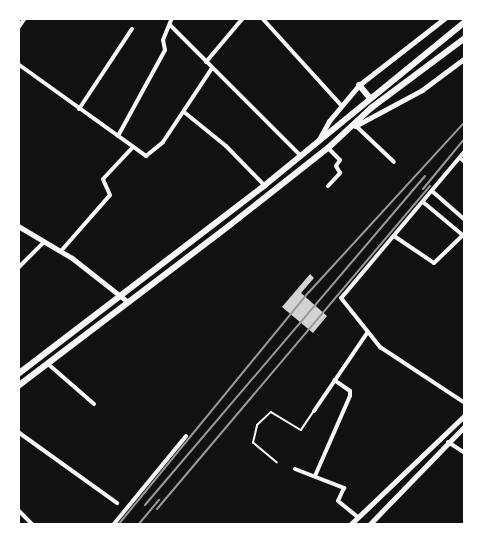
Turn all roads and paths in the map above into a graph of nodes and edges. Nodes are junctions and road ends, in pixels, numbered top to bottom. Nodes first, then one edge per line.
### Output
1 (18, 18) edge
2 (171, 18) edge
3 (243, 18) edge
4 (262, 18) edge
5 (333, 18) edge
6 (345, 18) edge
7 (445, 18) edge
8 (24, 20) edge
9 (465, 22) edge
10 (170, 25) junction
11 (18, 28) edge
12 (132, 28) dead end
13 (465, 38) edge
14 (465, 58) edge
15 (206, 62) junction
16 (18, 64) edge
17 (212, 68) junction
18 (359, 85) junction
19 (369, 97) junction
20 (341, 105) junction
21 (79, 109) junction
22 (184, 112) junction
23 (355, 126) junction
24 (118, 136) junction
25 (318, 141) junction
26 (133, 147) junction
27 (328, 148) junction
28 (465, 151) edge
29 (302, 156) junction
30 (460, 158) junction
31 (394, 162) dead end
32 (465, 162) edge
33 (265, 185) junction
34 (328, 186) dead end
35 (432, 191) junction
36 (423, 202) junction
37 (465, 220) edge
38 (18, 226) edge
39 (394, 236) junction
40 (464, 236) edge
41 (45, 241) junction
42 (61, 251) junction
43 (18, 268) edge
44 (122, 295) junction
45 (128, 302) junction
46 (367, 333) junction
47 (48, 364) junction
48 (18, 374) edge
49 (334, 380) junction
50 (20, 384) edge
51 (465, 403) edge
52 (94, 404) dead end
53 (314, 411) joint
54 (465, 415) edge
55 (465, 426) edge
56 (18, 432) edge
57 (186, 436) dead end
58 (448, 442) junction
59 (465, 453) edge
60 (277, 464) dead end
61 (295, 469) dead end
62 (315, 476) junction
63 (394, 483) junction
64 (398, 492) junction
65 (374, 501) junction
66 (117, 503) dead end
67 (18, 510) edge
68 (380, 511) junction
69 (358, 517) junction
70 (33, 525) edge
71 (113, 525) edge
72 (350, 525) edge
73 (369, 525) edge

1 - 8 street
2 - 10 street
3 - 15 street
4 - 20 street
5 - 6 street
7 - 18 main road
8 - 11 street
9 - 19 highway
10 - 15 street
10 - 24 street
12 - 21 street
13 - 23 highway
14 - 23 main road
15 - 17 street
16 - 21 street
17 - 22 street
17 - 29 street
18 - 19 highway
18 - 20 main road
19 - 25 highway
20 - 25 main road
21 - 24 street
22 - 26 street
22 - 33 street
23 - 27 highway
23 - 31 street
24 - 26 street
25 - 29 highway
26 - 42 street
27 - 34 street
27 - 45 highway
28 - 30 street
29 - 33 highway
30 - 32 street
30 - 35 street
33 - 44 highway
35 - 36 street
35 - 37 street
36 - 39 street
36 - 40 street
38 - 41 main road
39 - 40 street
39 - 46 street
41 - 42 main road
41 - 43 street
42 - 44 main road
44 - 45 main road
44 - 48 highway
45 - 47 highway
46 - 49 street
46 - 51 street
47 - 50 highway
47 - 52 street
49 - 53 street
49 - 62 street
53 - 60 lane
54 - 63 street
55 - 58 street
56 - 66 street
57 - 71 street
58 - 59 street
58 - 64 street
61 - 62 street
62 - 69 street
63 - 64 street
63 - 65 street
64 - 68 street
65 - 68 street
65 - 69 street
67 - 70 street
68 - 73 street
69 - 72 street

